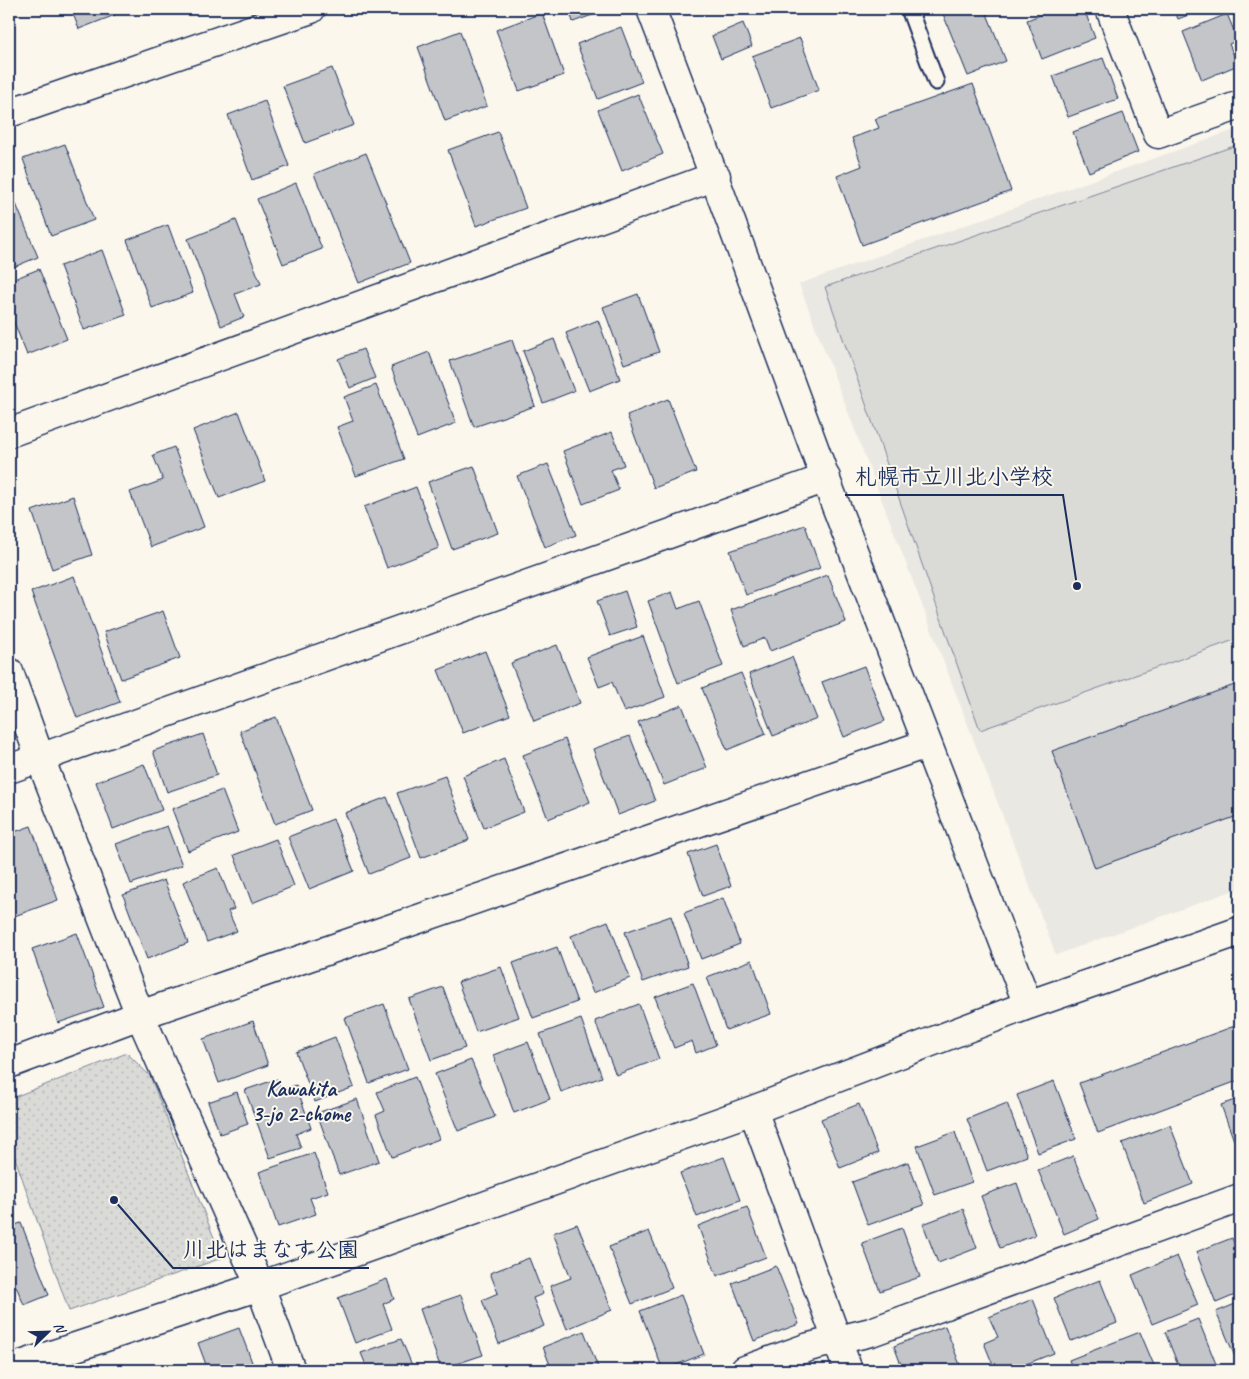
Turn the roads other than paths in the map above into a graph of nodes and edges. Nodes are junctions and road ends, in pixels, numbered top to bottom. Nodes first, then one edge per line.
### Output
1 (311, 9) edge
2 (652, 9) edge
3 (909, 9) edge
4 (1110, 9) edge
5 (936, 82) dead end
6 (1240, 105) edge
7 (9, 113) edge
8 (716, 176) junction
9 (9, 433) edge
10 (826, 478) junction
11 (9, 672) edge
12 (926, 744) junction
13 (40, 758) junction
14 (9, 769) edge
15 (1240, 931) edge
16 (1028, 1005) junction
17 (140, 1015) junction
18 (9, 1064) edge
19 (753, 1110) junction
20 (1240, 1198) edge
21 (260, 1286) junction
22 (838, 1340) junction
23 (9, 1369) edge
24 (291, 1370) edge
25 (745, 1370) edge
26 (848, 1370) edge

1 - 7 street
2 - 8 street
3 - 5 lane
4 - 6 street
8 - 9 street
8 - 10 street
10 - 12 street
10 - 13 street
11 - 13 street
12 - 16 street
12 - 17 street
13 - 14 street
13 - 17 street
15 - 16 street
16 - 19 street
17 - 18 street
17 - 21 street
19 - 21 street
19 - 22 street
20 - 22 street
21 - 23 street
21 - 24 street
22 - 25 street
22 - 26 street

